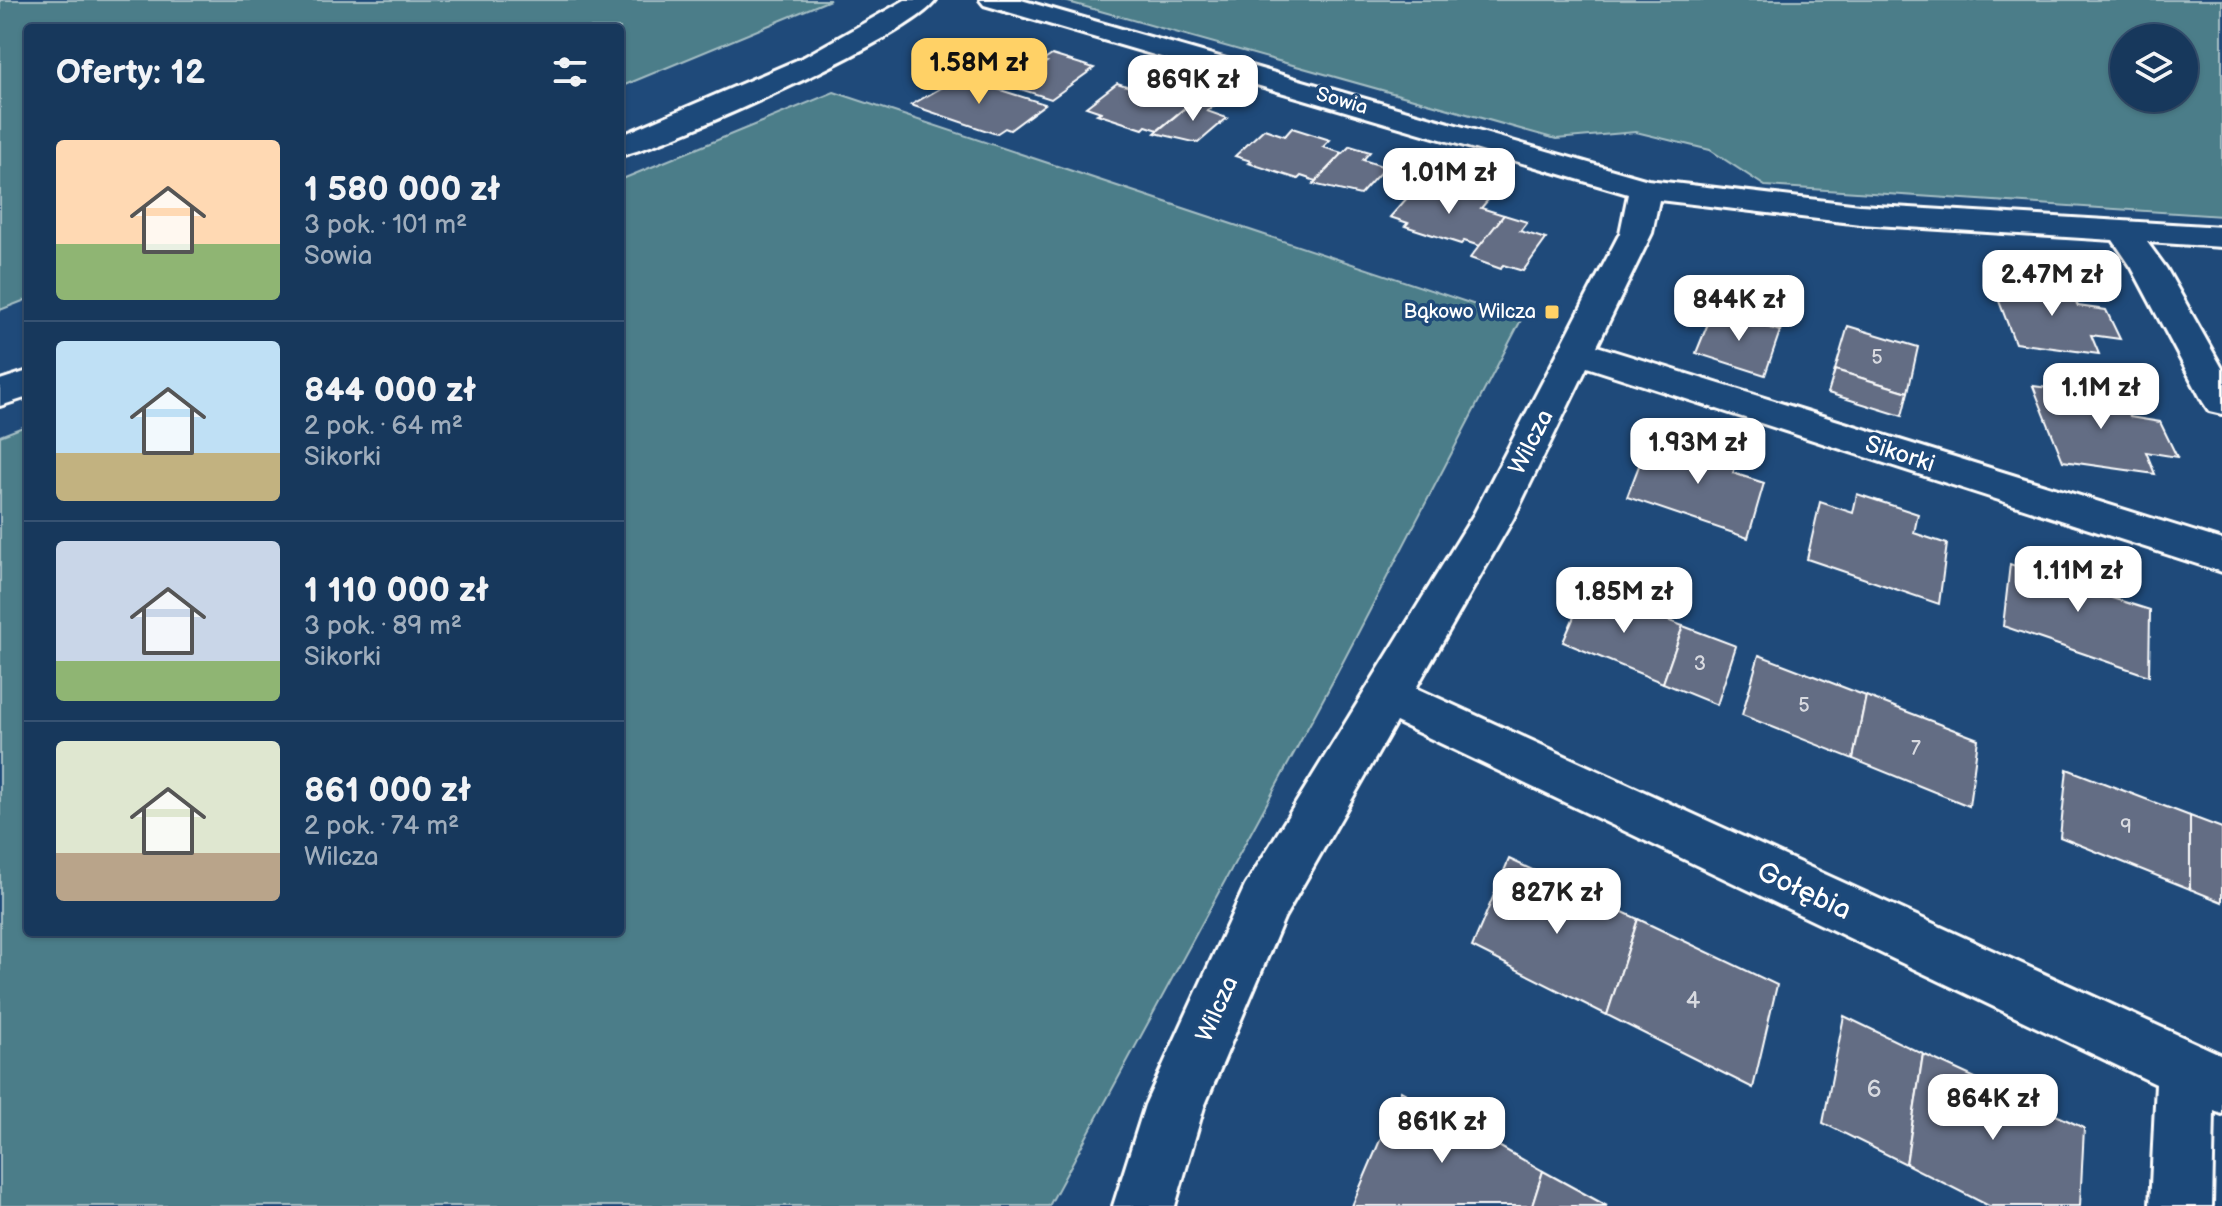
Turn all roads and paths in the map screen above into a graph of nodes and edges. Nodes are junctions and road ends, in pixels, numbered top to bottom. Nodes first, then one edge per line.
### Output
1 (923, 0) edge
2 (993, 0) edge
3 (624, 145) edge
4 (1645, 189) junction
5 (2122, 230) junction
6 (2222, 237) edge
7 (1578, 352) junction
8 (24, 385) edge
9 (0, 394) edge
10 (2222, 402) edge
11 (2222, 556) edge
12 (1387, 696) junction
13 (2204, 1077) edge
14 (1144, 1206) edge
15 (2181, 1206) edge

1 - 3 street
2 - 4 street, Sowia
4 - 5 street
4 - 7 street, Wilcza
5 - 6 street
5 - 10 street
7 - 11 street, Sikorki
7 - 12 street, Wilcza
8 - 9 street
12 - 13 street, Gołębia
12 - 14 street, Wilcza
13 - 15 street

